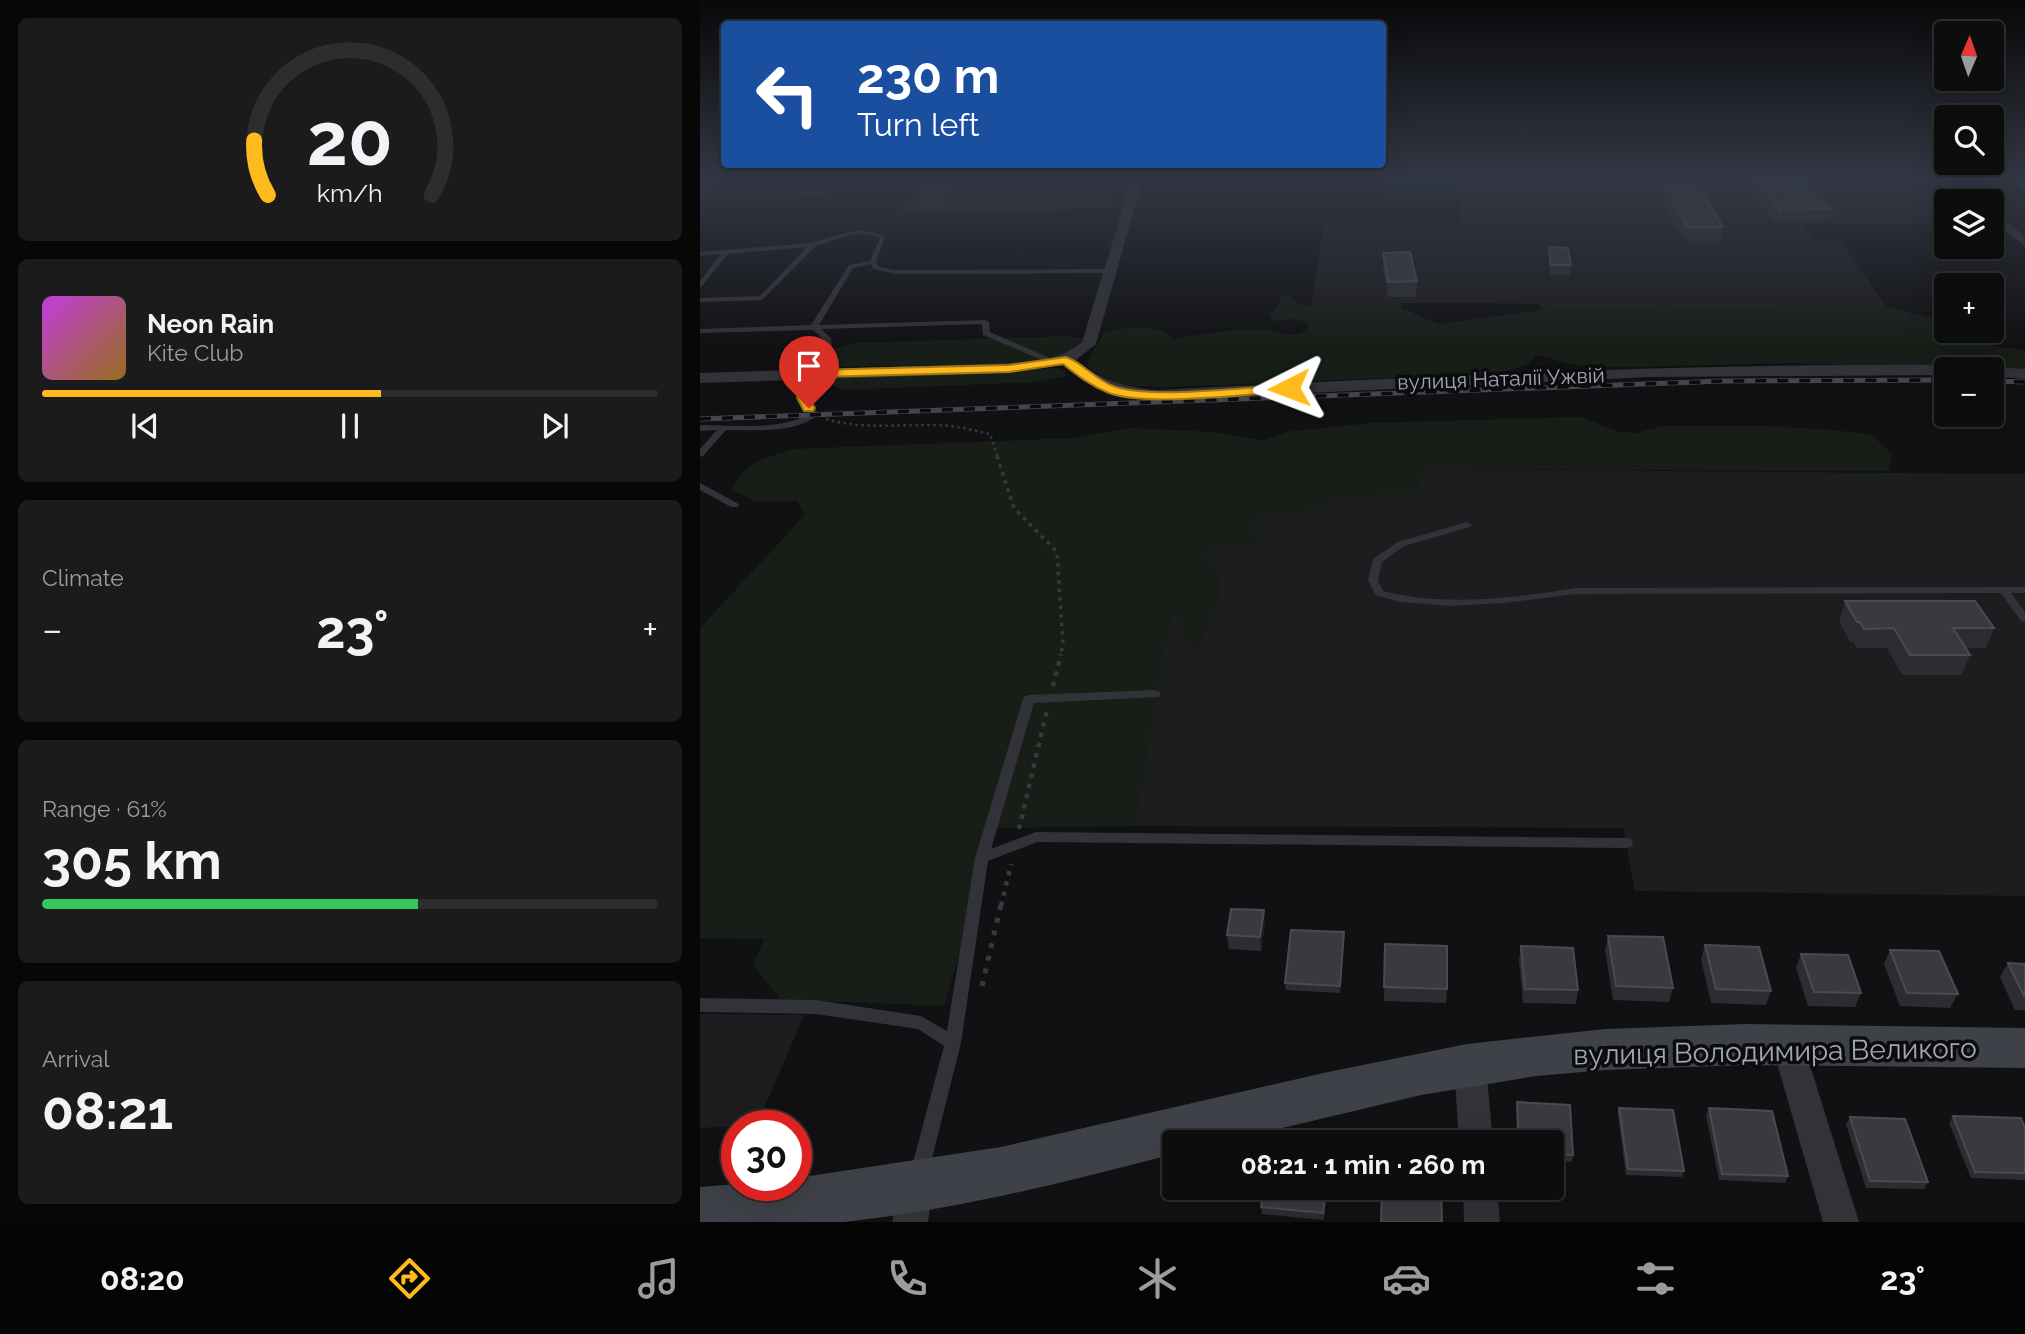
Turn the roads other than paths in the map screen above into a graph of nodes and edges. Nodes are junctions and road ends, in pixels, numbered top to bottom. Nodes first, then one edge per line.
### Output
1 (840, 235) edge
2 (880, 235) edge
3 (1121, 235) edge
4 (813, 245) junction
5 (726, 252) junction
6 (700, 254) edge
7 (873, 262) junction
8 (1111, 271) junction
9 (700, 285) edge
10 (700, 300) edge
11 (814, 327) junction
12 (700, 331) edge
13 (1061, 362) junction
14 (1934, 370) edge
15 (2004, 373) edge
16 (805, 374) junction
17 (2025, 374) edge
18 (700, 378) edge
19 (725, 427) junction
20 (700, 428) edge
21 (700, 454) edge
22 (700, 486) edge
23 (734, 505) dead end
24 (1467, 525) dead end
25 (2004, 590) junction
26 (2025, 590) edge
27 (2025, 619) edge
28 (1156, 694) dead end
29 (1626, 843) dead end
30 (982, 858) junction
31 (700, 1005) edge
32 (953, 1043) junction
33 (1788, 1046) junction
34 (2025, 1048) edge
35 (1470, 1065) junction
36 (1475, 1130) edge
37 (1481, 1200) edge
38 (913, 1204) edge
39 (700, 1212) edge
40 (1482, 1222) edge
41 (1842, 1222) edge

1 - 4 lane
2 - 7 lane
3 - 8 street
4 - 5 lane
4 - 10 lane
5 - 6 lane
5 - 9 lane
7 - 8 lane
7 - 11 lane
8 - 13 street
11 - 12 lane
11 - 13 lane
11 - 16 lane
13 - 14 street, вулиця Наталії Ужвій
13 - 16 street
15 - 17 street
16 - 18 street
16 - 19 lane
19 - 20 lane
19 - 21 lane
22 - 23 lane
24 - 25 lane
25 - 26 lane
25 - 27 lane
28 - 30 lane
29 - 30 lane
30 - 32 lane
31 - 32 lane
32 - 38 lane
33 - 34 street, вулиця Володимира Великого
33 - 35 street, вулиця Володимира Великого
33 - 41 street
35 - 36 street
35 - 38 street, вулиця Володимира Великого
37 - 40 street
38 - 39 street, вулиця Володимира Великого

